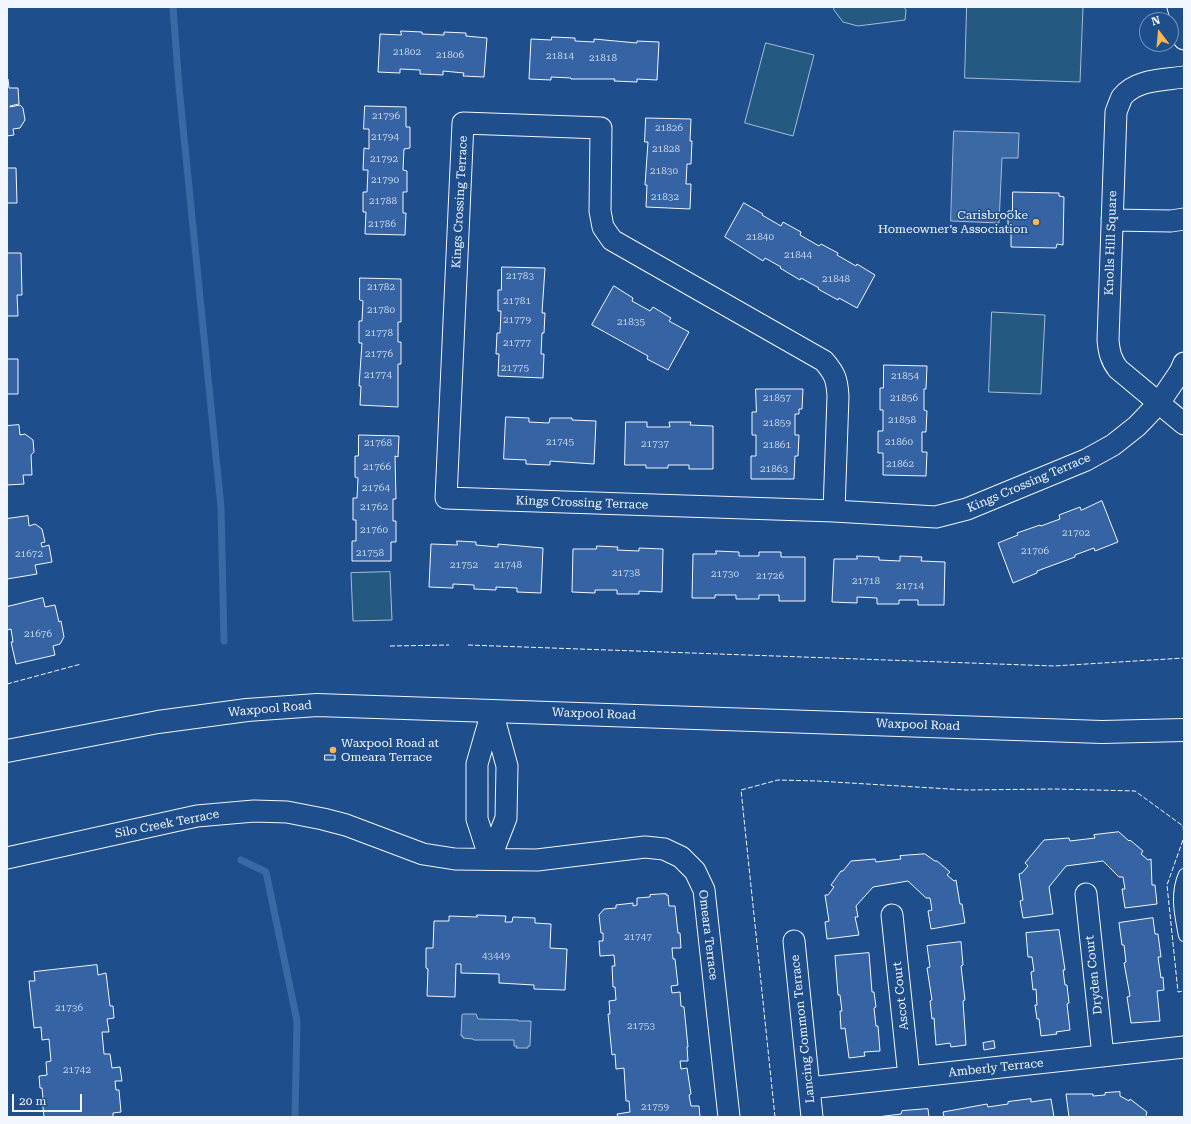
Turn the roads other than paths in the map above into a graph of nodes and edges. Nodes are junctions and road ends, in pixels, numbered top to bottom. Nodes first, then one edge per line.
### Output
1 (1178, 7) edge
2 (1184, 39) edge
3 (1184, 77) edge
4 (1184, 219) edge
5 (1112, 220) junction
6 (1184, 363) edge
7 (1159, 403) junction
8 (1184, 424) edge
9 (834, 512) junction
10 (492, 711) junction
11 (1184, 730) edge
12 (7, 752) edge
13 (7, 858) edge
14 (490, 859) junction
15 (1184, 874) edge
16 (1086, 894) dead end
17 (892, 915) dead end
18 (1184, 936) edge
19 (794, 941) dead end
20 (1184, 1047) edge
21 (1103, 1056) junction
22 (909, 1077) junction
23 (809, 1088) junction
24 (729, 1117) edge
25 (812, 1117) edge

1 - 2 street
3 - 5 street, Knolls Hill Square
4 - 5 street
5 - 7 street, Knolls Hill Square
6 - 7 street, Kings Crossing Terrace
7 - 8 street, Knolls Hill Square
7 - 9 street, Kings Crossing Terrace
9 - 9 street, Kings Crossing Terrace
10 - 11 street, Waxpool Road
10 - 12 street, Waxpool Road
10 - 14 street
10 - 14 street
13 - 14 street, Silo Creek Terrace
14 - 24 street, Omeara Terrace
15 - 18 lane
16 - 21 street, Dryden Court
17 - 22 street, Ascot Court
19 - 23 street, Lancing Common Terrace
20 - 21 street, Amberly Terrace
21 - 22 street, Amberly Terrace
22 - 23 street, Amberly Terrace
23 - 25 street, Lancing Common Terrace

